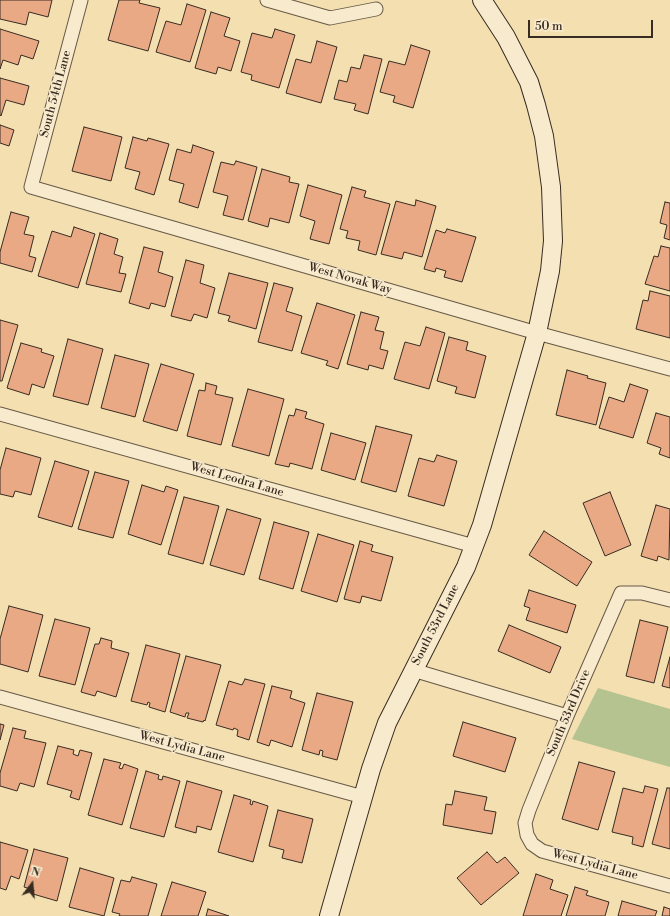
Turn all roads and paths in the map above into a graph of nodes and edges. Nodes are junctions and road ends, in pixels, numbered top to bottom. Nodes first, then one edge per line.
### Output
1 (81, 0) edge
2 (267, 0) edge
3 (482, 0) edge
4 (376, 9) dead end
5 (31, 187) joint
6 (537, 333) junction
7 (670, 369) edge
8 (0, 414) edge
9 (474, 546) junction
10 (670, 600) edge
11 (413, 670) junction
12 (0, 697) edge
13 (567, 716) junction
14 (363, 798) junction
15 (527, 835) joint
16 (670, 886) edge
17 (330, 916) edge

1 - 5 street, South 54th Lane
2 - 4 street
3 - 6 street, South 53rd Lane
5 - 6 street, West Novak Way
6 - 7 street, West Novak Way
6 - 9 street, South 53rd Lane
8 - 9 street, West Leodra Lane
9 - 11 street, South 53rd Lane
10 - 13 street, South 53rd Drive
11 - 13 street
11 - 14 street, South 53rd Lane
12 - 14 street, West Lydia Lane
13 - 15 street, South 53rd Drive
14 - 17 street, South 53rd Lane
15 - 16 street, West Lydia Lane

